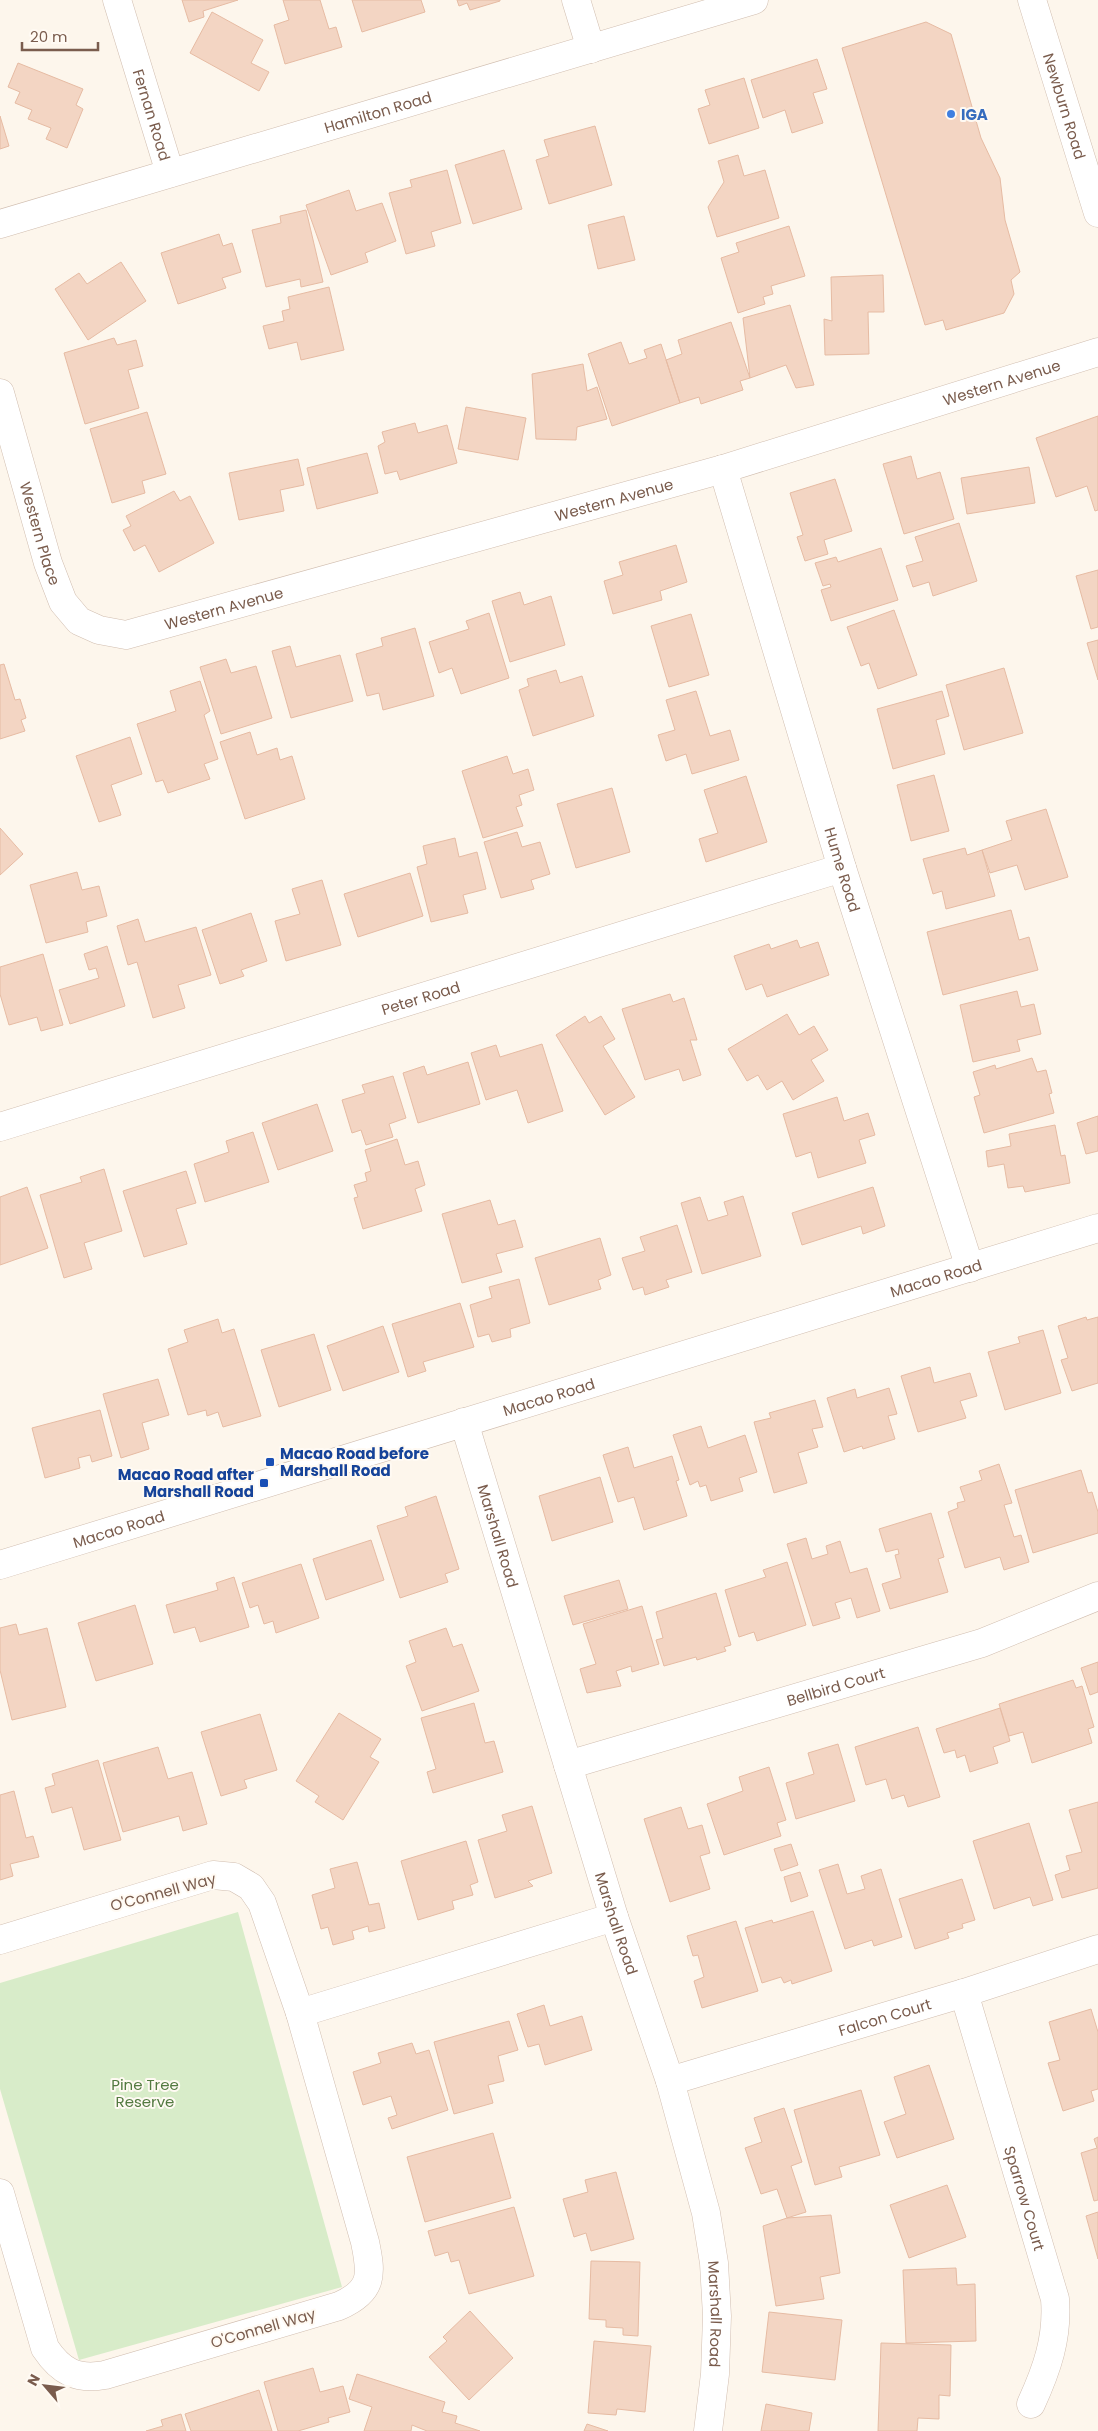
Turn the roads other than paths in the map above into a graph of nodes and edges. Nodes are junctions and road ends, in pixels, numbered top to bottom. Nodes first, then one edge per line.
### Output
1 (116, 0) edge
2 (576, 0) edge
3 (754, 0) edge
4 (1032, 0) edge
5 (591, 48) junction
6 (170, 173) junction
7 (1098, 213) edge
8 (0, 224) edge
9 (1098, 352) edge
10 (0, 392) edge
11 (723, 468) junction
12 (126, 636) joint
13 (842, 868) junction
14 (0, 1127) edge
15 (1098, 1228) edge
16 (970, 1268) junction
17 (464, 1422) junction
18 (0, 1565) edge
19 (1098, 1596) edge
20 (568, 1765) junction
21 (614, 1918) junction
22 (0, 1940) edge
23 (1098, 1948) edge
24 (964, 1993) junction
25 (300, 2013) junction
26 (670, 2081) junction
27 (0, 2193) edge
28 (1031, 2404) dead end
29 (708, 2431) edge

1 - 6 street, Fernan Road
2 - 5 street
3 - 5 street, Hamilton Road
4 - 7 street, Newburn Road
5 - 6 street, Hamilton Road
6 - 8 street, Hamilton Road
9 - 11 street, Western Avenue
10 - 12 street, Western Place
11 - 12 street, Western Avenue
11 - 13 street, Hume Road
13 - 14 street, Peter Road
13 - 16 street, Hume Road
15 - 16 street, Macao Road
16 - 17 street, Macao Road
17 - 18 street, Macao Road
17 - 20 street, Marshall Road
19 - 20 street, Bellbird Court
20 - 21 street, Marshall Road
21 - 25 street
21 - 26 street, Marshall Road
22 - 25 street, O'Connell Way
23 - 24 street, Falcon Court
24 - 26 street, Falcon Court
24 - 28 street, Sparrow Court
25 - 27 street, O'Connell Way
26 - 29 street, Marshall Road

